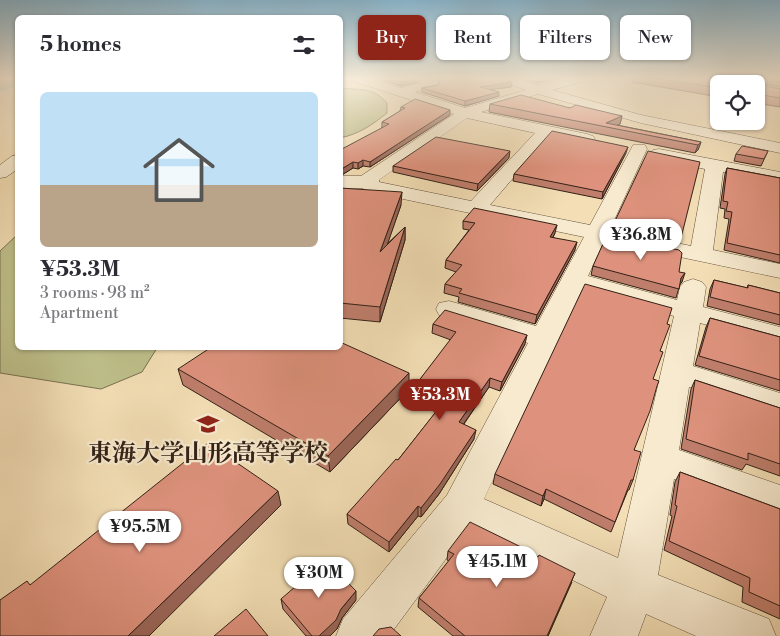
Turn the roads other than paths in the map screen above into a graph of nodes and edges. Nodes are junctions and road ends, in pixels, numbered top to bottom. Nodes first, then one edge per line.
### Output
1 (449, 108) edge
2 (482, 108) edge
3 (600, 108) edge
4 (465, 113) junction
5 (546, 130) junction
6 (602, 142) edge
7 (780, 148) edge
8 (15, 162) edge
9 (716, 165) junction
10 (0, 173) edge
11 (15, 173) edge
12 (780, 178) edge
13 (343, 182) edge
14 (370, 182) junction
15 (476, 208) junction
16 (596, 234) junction
17 (701, 254) junction
18 (780, 271) edge
19 (573, 280) junction
20 (690, 299) junction
21 (449, 309) edge
22 (780, 336) edge
23 (544, 338) junction
24 (676, 372) junction
25 (780, 405) edge
26 (660, 458) junction
27 (780, 502) edge
28 (461, 508) junction
29 (634, 586) junction
30 (360, 636) edge
31 (614, 636) edge
32 (752, 636) edge

1 - 4 street
2 - 4 street
3 - 7 street
4 - 5 street
4 - 14 street
5 - 6 street
5 - 15 street
8 - 10 street
9 - 12 street
9 - 16 street
9 - 17 street
10 - 11 street
13 - 14 street
14 - 15 street
15 - 16 street
16 - 17 street
16 - 19 street
17 - 18 street
19 - 20 street
19 - 23 street
20 - 22 street
20 - 24 street
21 - 23 street
23 - 28 street
24 - 25 street
24 - 26 street
26 - 27 street
26 - 29 street
28 - 29 street
28 - 30 street
29 - 31 street
29 - 32 street

